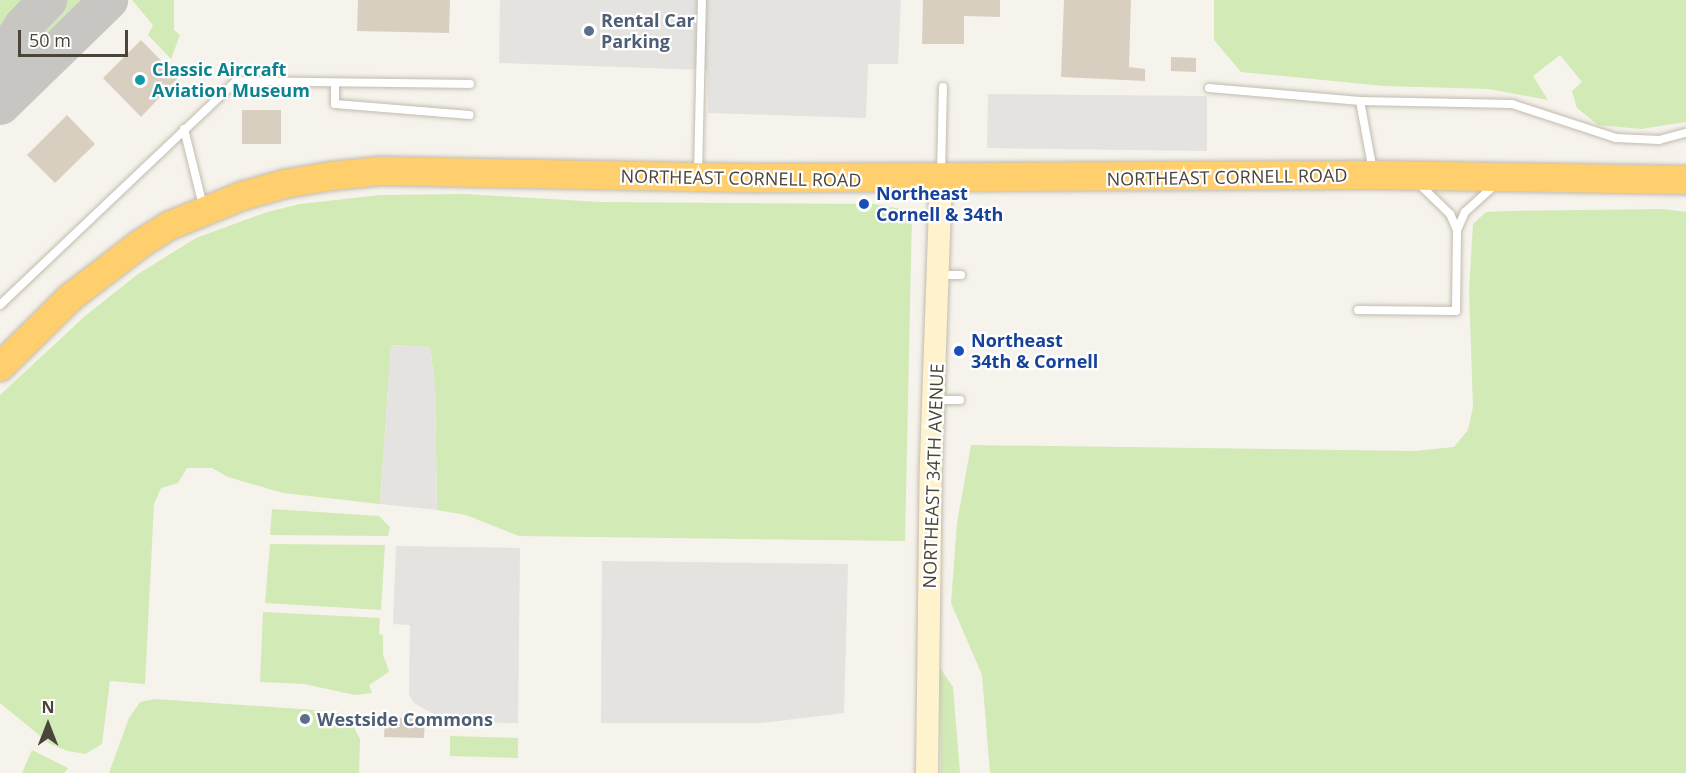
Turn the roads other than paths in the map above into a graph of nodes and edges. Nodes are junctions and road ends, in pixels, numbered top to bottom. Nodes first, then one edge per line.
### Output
1 (702, 0) edge
2 (470, 84) dead end
3 (335, 85) junction
4 (943, 87) dead end
5 (1209, 88) dead end
6 (1360, 101) junction
7 (470, 115) dead end
8 (184, 129) junction
9 (1686, 134) edge
10 (1373, 175) junction
11 (1410, 176) junction
12 (1505, 177) junction
13 (698, 178) junction
14 (941, 179) junction
15 (1686, 180) edge
16 (204, 209) junction
17 (1458, 230) junction
18 (0, 305) edge
19 (1358, 310) dead end
20 (0, 367) edge
21 (934, 400) junction
22 (960, 400) dead end
23 (927, 773) edge

1 - 13 lane
2 - 3 lane
3 - 7 lane
3 - 8 lane
4 - 14 lane
5 - 6 lane
6 - 9 lane
6 - 10 lane
8 - 16 lane
8 - 18 lane
10 - 11 highway, NORTHEAST CORNELL ROAD
10 - 14 highway, NORTHEAST CORNELL ROAD
11 - 12 highway, NORTHEAST CORNELL ROAD
11 - 17 lane
12 - 15 highway, NORTHEAST CORNELL ROAD
12 - 17 lane
13 - 14 highway, NORTHEAST CORNELL ROAD
13 - 16 highway, NORTHEAST CORNELL ROAD
14 - 21 street, NORTHEAST 34TH AVENUE
16 - 20 highway, NORTHEAST CORNELL ROAD
17 - 19 lane
21 - 22 lane
21 - 23 street, NORTHEAST 34TH AVENUE

